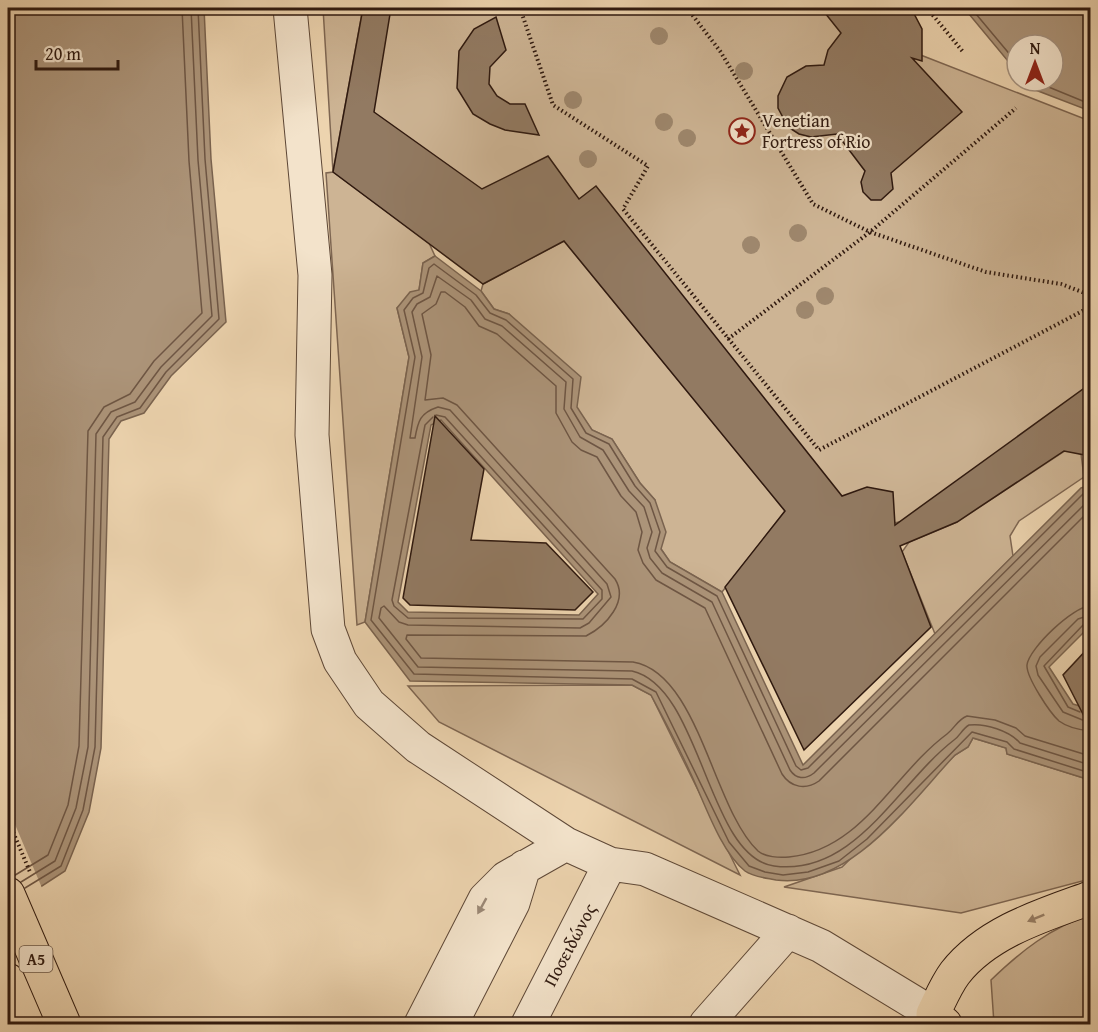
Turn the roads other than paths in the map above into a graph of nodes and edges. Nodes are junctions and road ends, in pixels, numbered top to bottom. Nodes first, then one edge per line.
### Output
1 (290, 8) edge
2 (566, 844) junction
3 (610, 864) junction
4 (524, 867) junction
5 (8, 894) edge
6 (1090, 898) edge
7 (788, 932) junction
8 (8, 980) edge
9 (935, 1021) edge
10 (27, 1024) edge
11 (64, 1024) edge
12 (421, 1024) edge
13 (451, 1024) edge
14 (528, 1024) edge
15 (706, 1024) edge

1 - 2 street
2 - 3 street
2 - 4 street
3 - 7 street
3 - 14 street, Ποσειδώνος
4 -> 12 street
4 - 13 street
5 - 11 main road, Α5
6 -> 9 main road
7 - 9 street
7 - 15 street
8 - 10 main road, Α5

